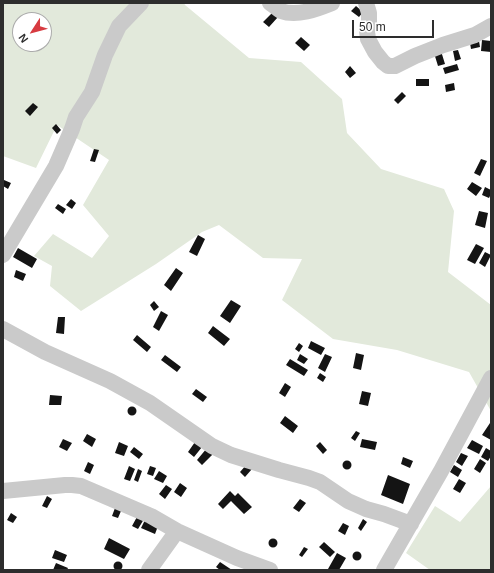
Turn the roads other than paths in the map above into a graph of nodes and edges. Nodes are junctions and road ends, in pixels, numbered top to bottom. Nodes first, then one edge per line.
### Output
1 (141, 3) edge
2 (270, 3) edge
3 (332, 3) edge
4 (366, 3) edge
5 (491, 26) edge
6 (3, 255) edge
7 (4, 331) edge
8 (491, 378) edge
9 (3, 491) edge
10 (410, 524) junction
11 (177, 531) junction
12 (149, 570) edge
13 (270, 570) edge
14 (384, 570) edge

1 - 6 street
2 - 3 street
4 - 5 street
7 - 10 street
8 - 10 street
9 - 11 street
10 - 14 street
11 - 12 street
11 - 13 street

